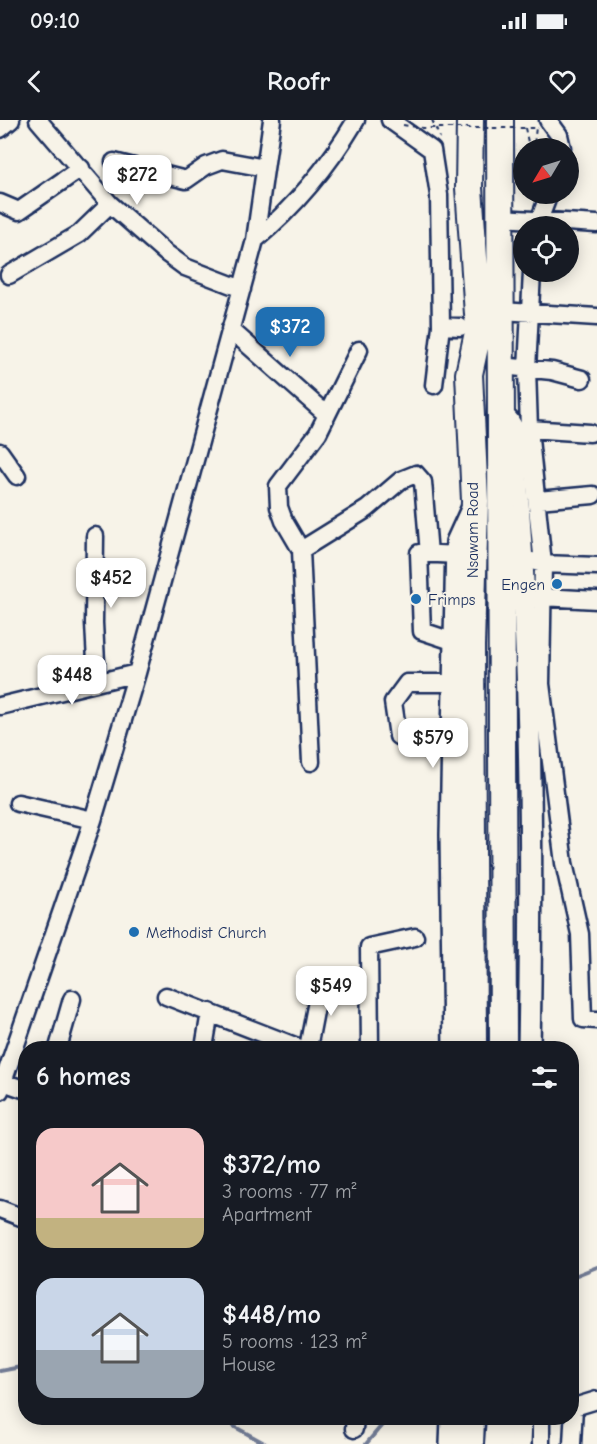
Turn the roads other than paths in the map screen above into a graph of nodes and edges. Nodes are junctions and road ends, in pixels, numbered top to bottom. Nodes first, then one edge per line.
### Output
1 (11, 120) edge
2 (38, 120) edge
3 (272, 120) edge
4 (356, 120) edge
5 (457, 120) edge
6 (470, 120) edge
7 (500, 120) edge
8 (397, 122) edge
9 (541, 125) edge
10 (56, 127) edge
11 (0, 129) edge
12 (560, 138) edge
13 (114, 162) dead end
14 (81, 168) junction
15 (266, 168) junction
16 (0, 203) edge
17 (110, 204) junction
18 (501, 218) junction
19 (513, 220) edge
20 (579, 224) edge
21 (597, 224) edge
22 (255, 240) junction
23 (9, 276) dead end
24 (531, 282) edge
25 (242, 289) junction
26 (501, 311) junction
27 (528, 312) junction
28 (597, 317) edge
29 (451, 326) junction
30 (230, 329) junction
31 (359, 350) dead end
32 (501, 366) junction
33 (527, 369) junction
34 (469, 374) junction
35 (582, 379) dead end
36 (434, 386) dead end
37 (502, 409) junction
38 (327, 415) junction
39 (529, 429) junction
40 (590, 433) dead end
41 (0, 452) edge
42 (16, 476) dead end
43 (592, 495) dead end
44 (538, 500) junction
45 (475, 501) junction
46 (95, 536) dead end
47 (302, 550) junction
48 (429, 554) junction
49 (456, 555) junction
50 (534, 562) junction
51 (597, 566) edge
52 (523, 596) junction
53 (597, 600) edge
54 (455, 642) junction
55 (137, 673) junction
56 (97, 682) junction
57 (454, 683) junction
58 (0, 706) edge
59 (453, 751) junction
60 (311, 762) dead end
61 (18, 803) dead end
62 (93, 820) junction
63 (415, 937) dead end
64 (321, 980) dead end
65 (166, 996) dead end
66 (72, 999) dead end
67 (210, 1012) junction
68 (597, 1020) edge
69 (23, 1041) edge
70 (60, 1041) edge
71 (205, 1041) edge
72 (282, 1041) edge
73 (309, 1041) edge
74 (370, 1041) edge
75 (454, 1041) edge
76 (473, 1041) edge
77 (503, 1041) edge
78 (529, 1041) edge
79 (18, 1053) edge
80 (3, 1078) edge
81 (18, 1086) edge
82 (0, 1209) edge
83 (18, 1216) edge
84 (597, 1400) edge
85 (579, 1405) edge
86 (452, 1425) edge
87 (471, 1425) edge
88 (499, 1425) edge
89 (521, 1425) edge
90 (541, 1425) edge
91 (573, 1425) edge
92 (451, 1444) edge
93 (470, 1444) edge
94 (498, 1444) edge
95 (520, 1444) edge
96 (541, 1444) edge
97 (572, 1444) edge

1 - 11 street
2 - 10 street
3 - 15 street
4 - 22 street
5 - 29 highway
6 - 34 highway, Nsawam Road
7 - 18 highway, Nsawam Road
8 - 29 street
9 - 12 street
10 - 14 street
13 - 15 street
14 - 16 street
14 - 17 street
15 - 22 street
17 - 23 street
17 - 25 street
18 - 19 street
18 - 26 highway, Nsawam Road
20 - 21 street
22 - 25 street
24 - 27 street
25 - 30 street
26 - 27 street
26 - 32 highway, Nsawam Road
27 - 28 street
27 - 33 street
29 - 34 highway
29 - 36 street
30 - 38 street
30 - 55 street
31 - 38 street
32 - 33 street
32 - 37 highway, Nsawam Road
33 - 35 street
33 - 39 street
34 - 45 highway, Nsawam Road
37 - 50 main road
37 - 52 highway, Nsawam Road
38 - 47 street
39 - 40 street
39 - 44 street
41 - 42 street
43 - 44 street
44 - 50 street
45 - 49 main road
45 - 76 highway, Nsawam Road
46 - 56 street
47 - 48 street
47 - 60 street
48 - 49 street
48 - 54 street
49 - 54 main road
50 - 51 street
50 - 52 main road
52 - 53 street
52 - 68 street
52 - 77 highway, Nsawam Road
52 - 78 main road
54 - 57 main road
55 - 56 street
55 - 62 street
56 - 58 street
57 - 59 main road
57 - 59 street
59 - 75 main road
61 - 62 street
62 - 69 street
63 - 74 street
64 - 73 street
65 - 67 street
66 - 70 street
67 - 71 street
67 - 72 street
79 - 80 street
80 - 81 street
82 - 83 street
84 - 85 street
86 - 92 main road
87 - 93 highway
88 - 94 highway
89 - 95 main road
90 - 96 street
91 - 97 street

